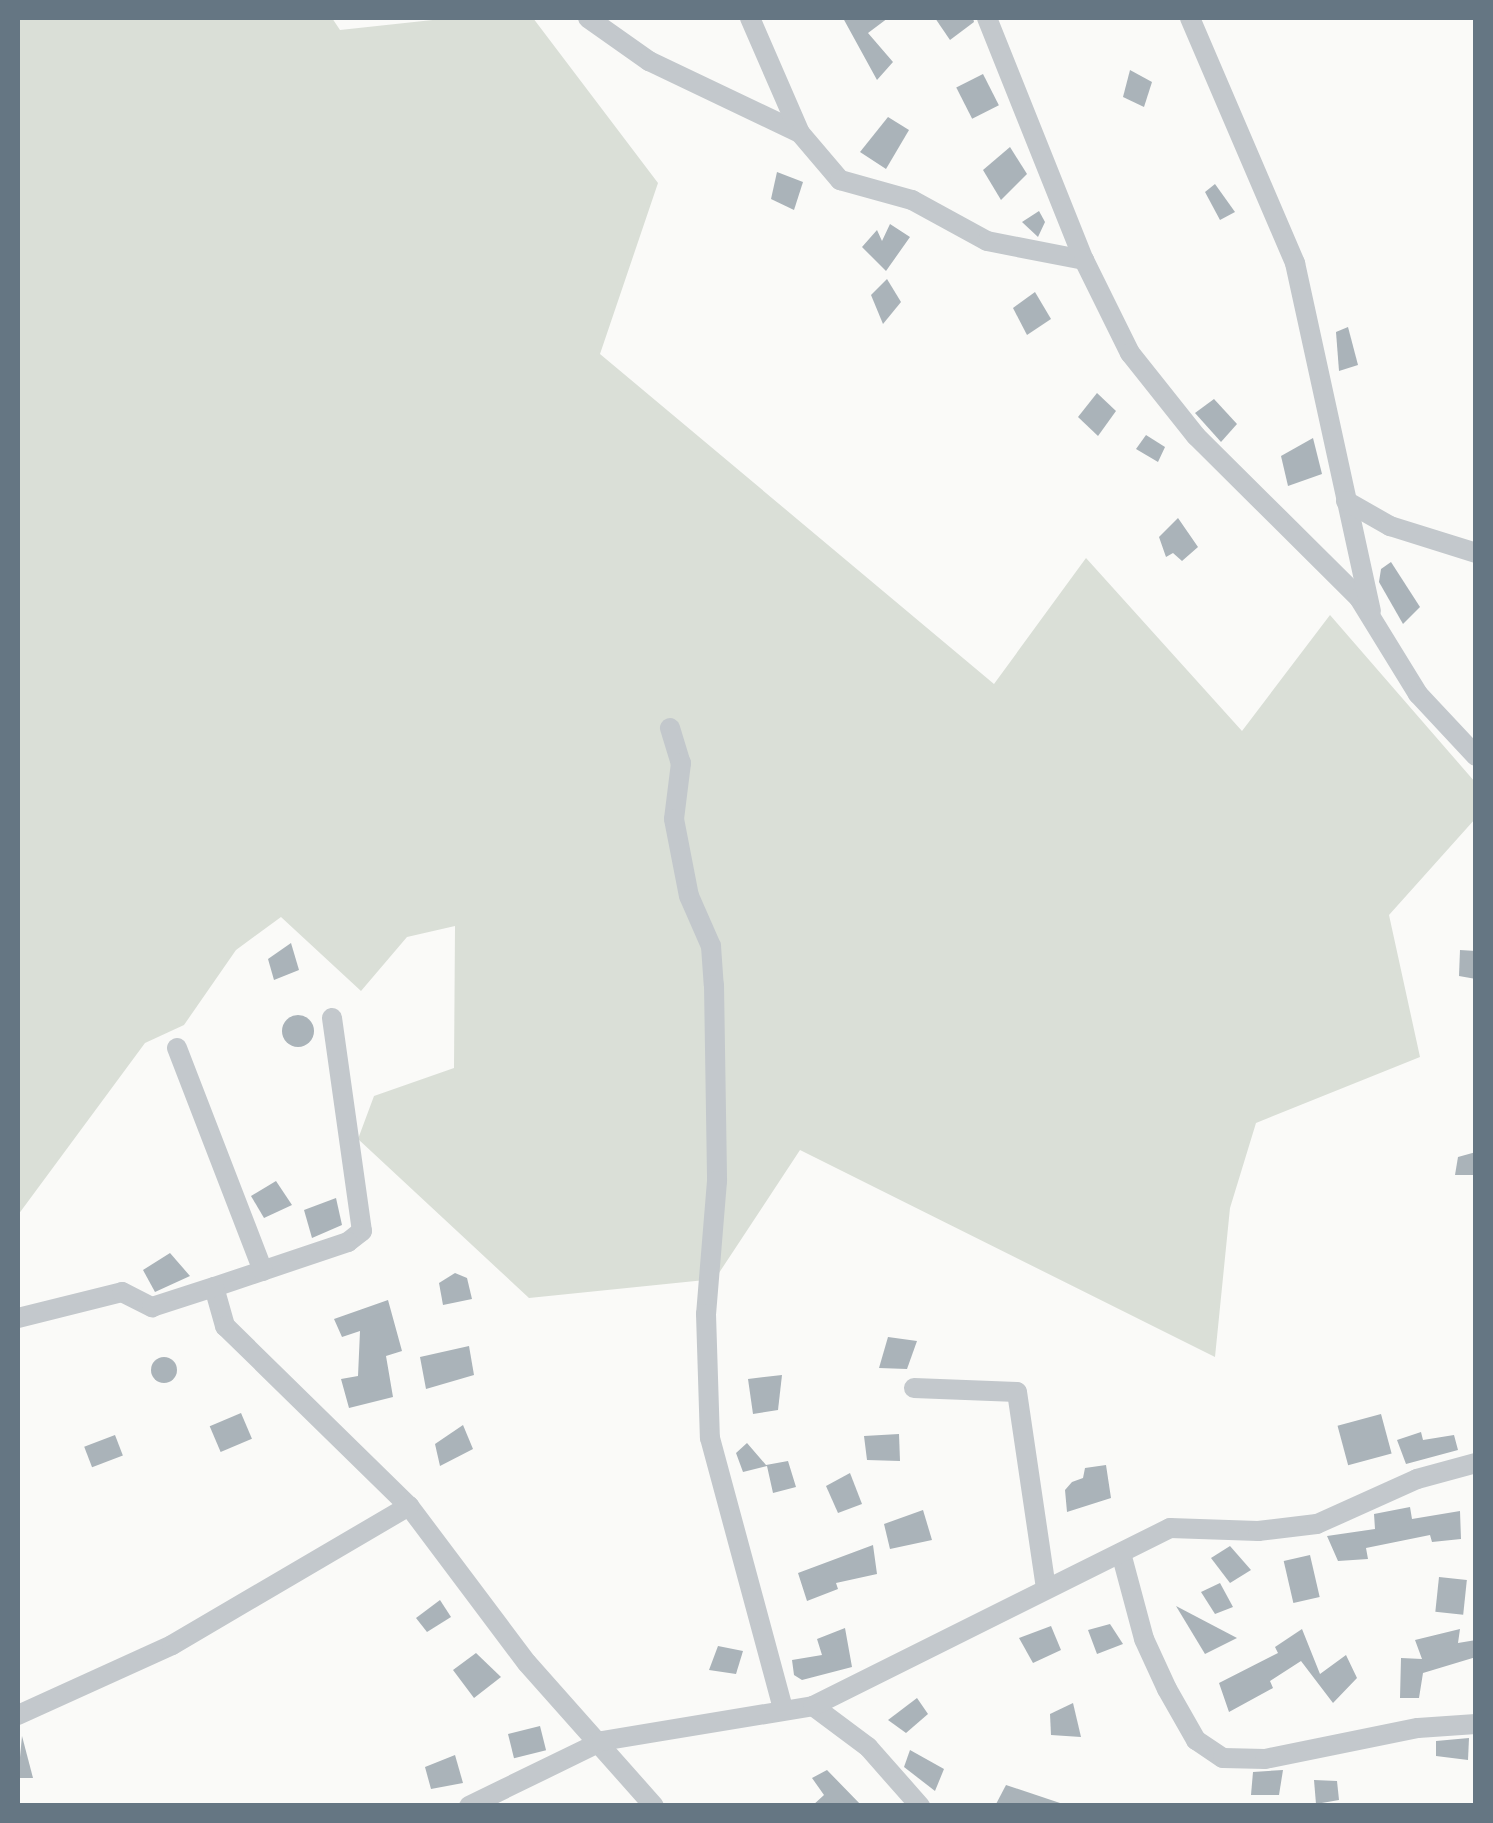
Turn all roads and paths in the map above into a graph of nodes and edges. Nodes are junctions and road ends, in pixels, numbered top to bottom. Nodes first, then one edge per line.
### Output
1 (588, 18) edge
2 (750, 18) edge
3 (987, 18) edge
4 (1190, 18) edge
5 (800, 133) junction
6 (1084, 260) junction
7 (1346, 501) junction
8 (1476, 554) edge
9 (1373, 618) junction
10 (670, 728) dead end
11 (1476, 756) edge
12 (332, 1018) dead end
13 (177, 1048) dead end
14 (263, 1272) junction
15 (214, 1287) junction
16 (18, 1318) edge
17 (914, 1388) dead end
18 (1476, 1463) edge
19 (408, 1506) junction
20 (1121, 1553) junction
21 (1046, 1589) junction
22 (814, 1706) junction
23 (783, 1709) junction
24 (18, 1714) edge
25 (1476, 1724) edge
26 (602, 1741) junction
27 (470, 1806) edge
28 (654, 1806) edge
29 (920, 1806) edge

1 - 5 street
2 - 5 street
3 - 6 street
4 - 7 street
5 - 6 street
6 - 9 street
7 - 8 street
7 - 9 street
9 - 11 street
10 - 23 street
12 - 14 street
13 - 14 street
14 - 15 street
15 - 16 street
15 - 19 street
17 - 21 street
18 - 20 street
19 - 24 street
19 - 26 street
20 - 21 street
20 - 25 street
21 - 22 street
22 - 23 street
22 - 29 street
23 - 26 street
26 - 27 street
26 - 28 street

